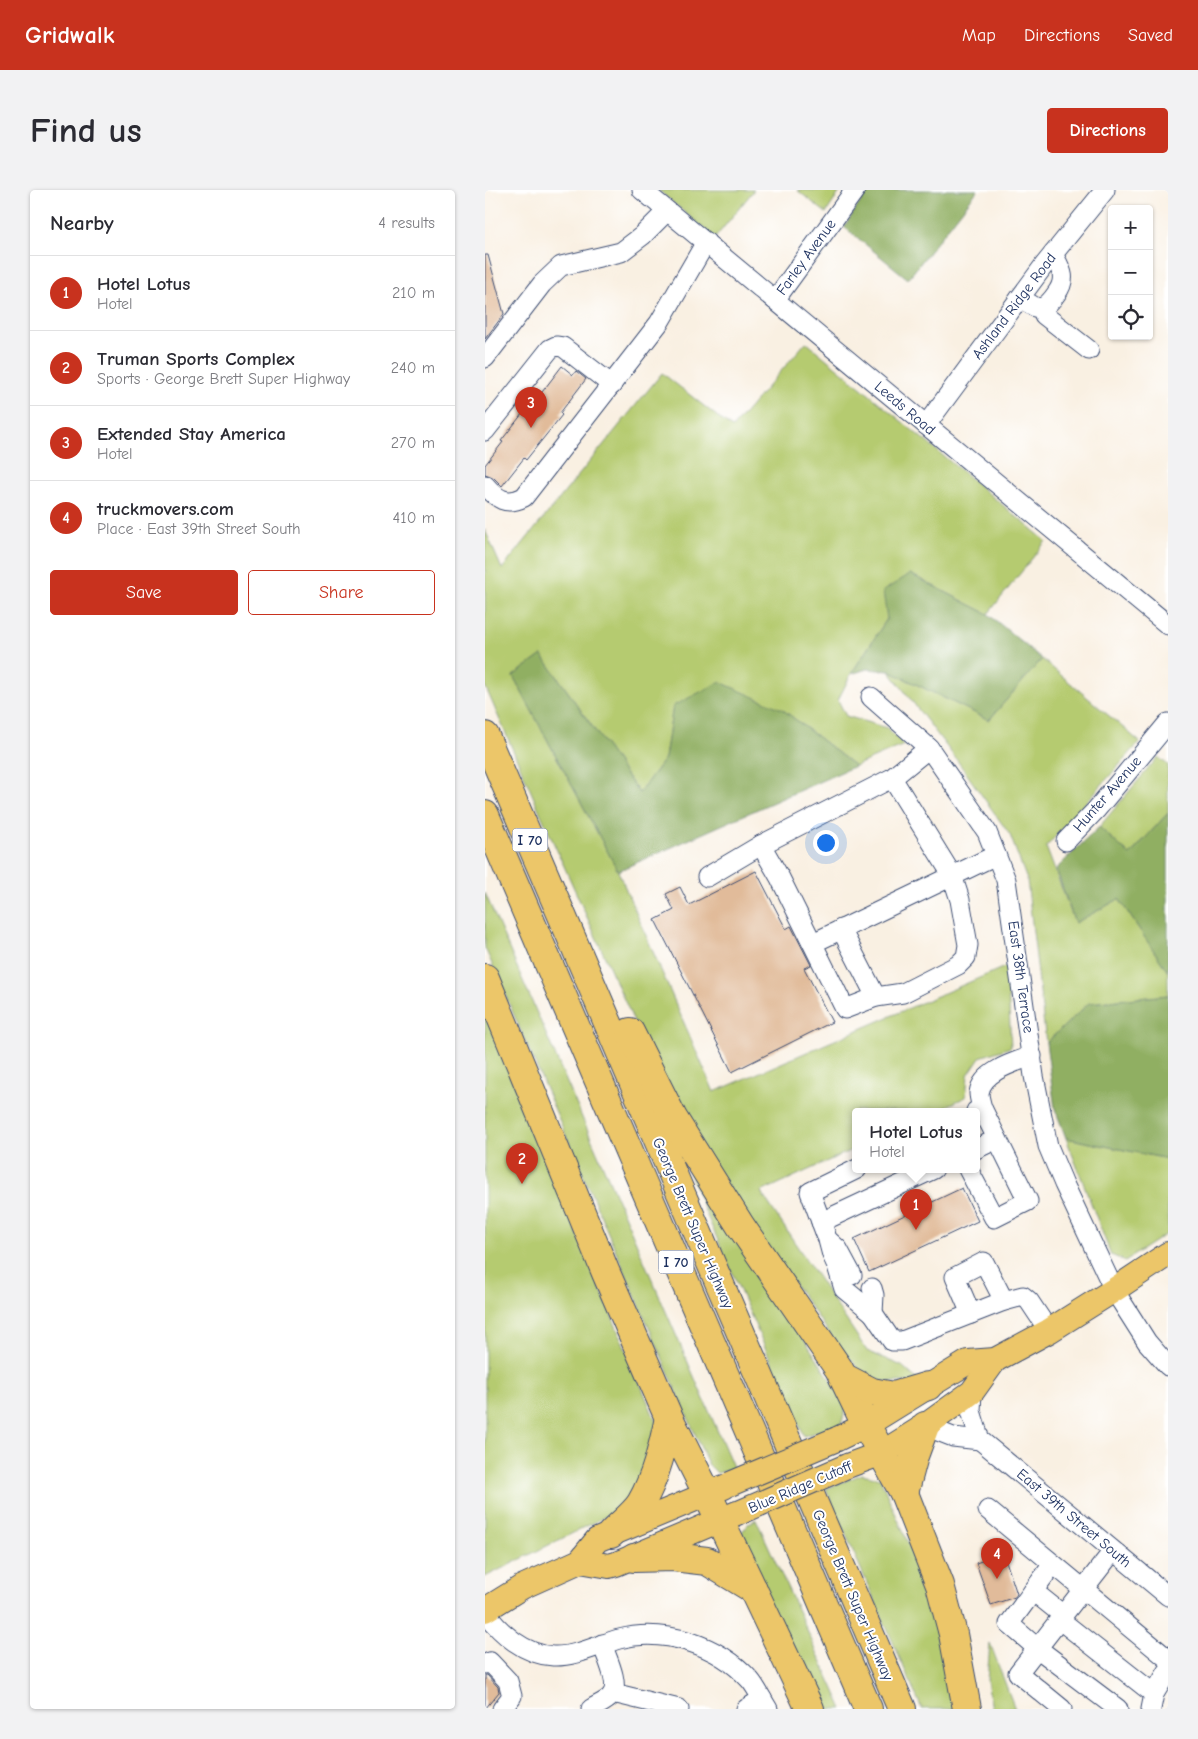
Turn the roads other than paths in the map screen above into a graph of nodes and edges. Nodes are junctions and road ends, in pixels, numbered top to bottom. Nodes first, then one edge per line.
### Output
1 (643, 190) edge
2 (855, 190) edge
3 (1105, 190) edge
4 (667, 211) junction
5 (706, 242) junction
6 (1053, 254) junction
7 (1020, 298) junction
8 (775, 300) junction
9 (1042, 308) junction
10 (1089, 350) dead end
11 (485, 358) edge
12 (612, 385) junction
13 (927, 425) junction
14 (485, 431) edge
15 (485, 485) edge
16 (1168, 625) edge
17 (871, 697) dead end
18 (1168, 723) edge
19 (485, 736) edge
20 (929, 748) junction
21 (892, 778) junction
22 (485, 815) edge
23 (1066, 841) dead end
24 (761, 845) junction
25 (996, 855) junction
26 (951, 875) junction
27 (707, 877) dead end
28 (841, 929) junction
29 (813, 943) junction
30 (574, 944) junction
31 (485, 978) edge
32 (876, 997) junction
33 (1032, 1056) junction
34 (979, 1108) edge
35 (980, 1112) edge
36 (997, 1139) junction
37 (980, 1147) edge
38 (852, 1171) edge
39 (925, 1173) edge
40 (970, 1173) edge
41 (821, 1222) junction
42 (828, 1240) junction
43 (1168, 1254) edge
44 (852, 1275) dead end
45 (872, 1288) dead end
46 (1114, 1290) junction
47 (1004, 1301) junction
48 (873, 1313) junction
49 (971, 1314) junction
50 (1049, 1330) junction
51 (995, 1360) junction
52 (1168, 1366) edge
53 (843, 1377) junction
54 (928, 1386) junction
55 (972, 1392) junction
56 (669, 1418) junction
57 (866, 1425) junction
58 (925, 1426) junction
59 (980, 1440) junction
60 (882, 1453) junction
61 (719, 1489) junction
62 (904, 1493) junction
63 (988, 1510) dead end
64 (730, 1516) junction
65 (611, 1534) junction
66 (1113, 1551) junction
67 (634, 1558) junction
68 (580, 1561) junction
69 (1053, 1564) junction
70 (753, 1588) junction
71 (1084, 1589) junction
72 (1033, 1591) junction
73 (1168, 1596) edge
74 (485, 1611) edge
75 (1061, 1618) junction
76 (602, 1644) junction
77 (1037, 1648) junction
78 (1168, 1659) edge
79 (485, 1664) edge
80 (1168, 1671) edge
81 (613, 1693) junction
82 (1153, 1701) edge
83 (765, 1704) edge
84 (501, 1709) edge
85 (591, 1709) edge
86 (679, 1709) edge
87 (746, 1709) edge
88 (810, 1709) edge
89 (868, 1709) edge
90 (902, 1709) edge
91 (967, 1709) edge
92 (1062, 1709) edge
93 (1118, 1709) edge

1 - 4 street, Leeds Road
2 - 8 street, Farley Avenue
3 - 6 street, Ashland Ridge Road
4 - 5 street, Leeds Road
4 - 11 street
5 - 8 street, Leeds Road
5 - 12 street
6 - 7 street, Ashland Ridge Road
6 - 9 street
7 - 9 street
7 - 13 street, Ashland Ridge Road
8 - 13 street, Leeds Road
9 - 10 street
12 - 14 street
12 - 15 street
13 - 16 street, Leeds Road
17 - 20 street, East 38th Terrace
18 - 23 street, Hunter Avenue
19 - 30 highway, George Brett Super Highway / I 70
20 - 21 street
20 - 25 street, East 38th Terrace
21 - 24 street
21 - 26 street
22 - 89 highway, George Brett Super Highway / I 70
24 - 27 street
24 - 29 street
25 - 26 street
25 - 33 street, East 38th Terrace
26 - 28 street
26 - 32 street
28 - 29 street
28 - 32 street
29 - 32 street
30 - 53 highway
30 - 90 highway, George Brett Super Highway / I 70
31 - 56 highway
33 - 34 street
33 - 46 street, East 38th Terrace
35 - 36 street
36 - 37 street
36 - 40 street
38 - 41 street
39 - 41 street
41 - 42 street
42 - 44 street
42 - 48 street
43 - 46 main road, Blue Ridge Cutoff
45 - 48 street
46 - 50 main road, Blue Ridge Cutoff
46 - 52 street, East 38th Terrace
47 - 49 street
47 - 49 street
47 - 50 street
48 - 49 street
50 - 51 main road, Blue Ridge Cutoff
51 - 54 main road, Blue Ridge Cutoff
51 - 55 main road, Blue Ridge Cutoff
53 - 54 highway
53 - 57 highway
54 - 57 main road, Blue Ridge Cutoff
55 - 58 main road, Blue Ridge Cutoff
55 - 59 street
56 - 61 highway
56 - 65 highway
57 - 60 highway
57 - 61 main road, Blue Ridge Cutoff, bridge
58 - 59 street
58 - 60 main road, Blue Ridge Cutoff
58 - 62 highway
59 - 66 street, East 39th Street South
60 - 62 highway
60 - 64 main road, Blue Ridge Cutoff, bridge
61 - 64 highway
61 - 65 main road, Blue Ridge Cutoff
62 - 91 highway
63 - 69 street
64 - 67 main road, Blue Ridge Cutoff
64 - 70 highway
65 - 68 main road, Blue Ridge Cutoff
66 - 71 street
66 - 73 street, East 39th Street South
67 - 68 main road, Blue Ridge Cutoff
67 - 70 highway
68 - 74 main road, Blue Ridge Cutoff
69 - 71 street
69 - 72 street
70 - 88 highway
71 - 75 street
71 - 78 street
72 - 75 street
72 - 77 street
74 - 76 street
75 - 77 street
75 - 82 street
76 - 81 street
76 - 83 street
77 - 92 street
77 - 93 street
79 - 84 street
80 - 82 street
81 - 85 street
81 - 86 street
83 - 87 street

